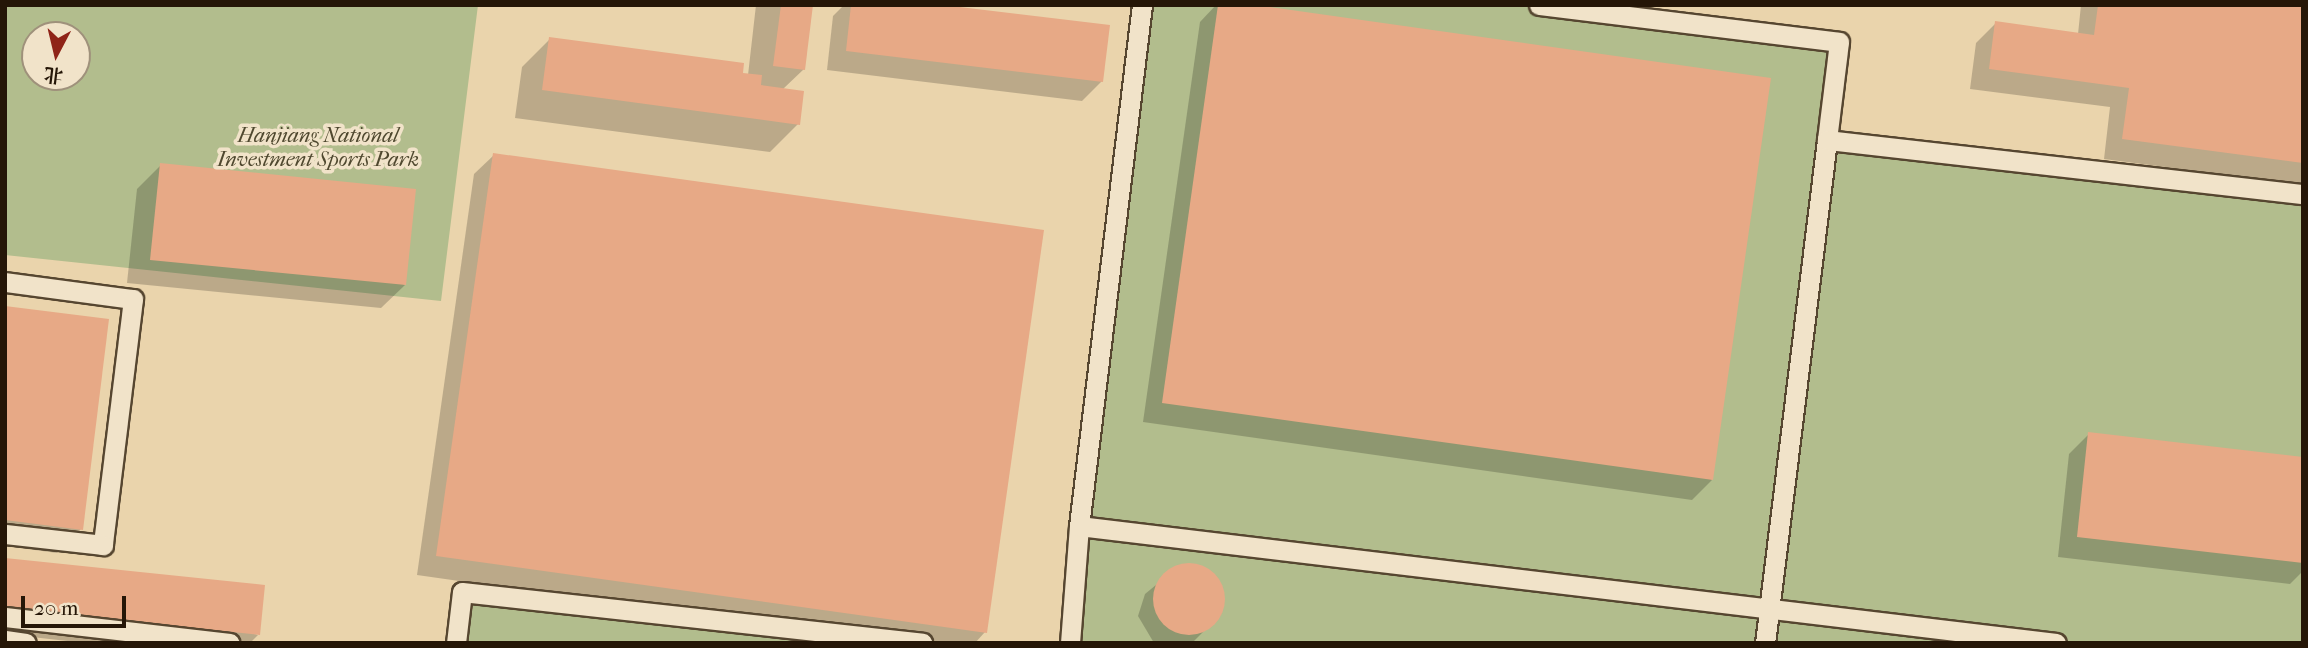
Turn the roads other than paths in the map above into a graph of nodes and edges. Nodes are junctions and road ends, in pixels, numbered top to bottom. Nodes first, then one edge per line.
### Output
1 (1142, 5) edge
2 (1539, 5) edge
3 (1827, 140) junction
4 (2303, 194) edge
5 (5, 282) edge
6 (1079, 526) junction
7 (5, 534) edge
8 (1769, 608) junction
9 (5, 617) edge
10 (5, 640) edge
11 (26, 643) edge
12 (229, 643) edge
13 (456, 643) edge
14 (922, 643) edge
15 (1070, 643) edge
16 (1765, 643) edge
17 (2056, 643) edge

1 - 6 lane
2 - 3 lane
3 - 4 lane
3 - 8 lane
5 - 7 lane
6 - 8 lane
6 - 15 lane
8 - 16 lane
8 - 17 lane
9 - 12 lane
10 - 11 lane
13 - 14 lane

